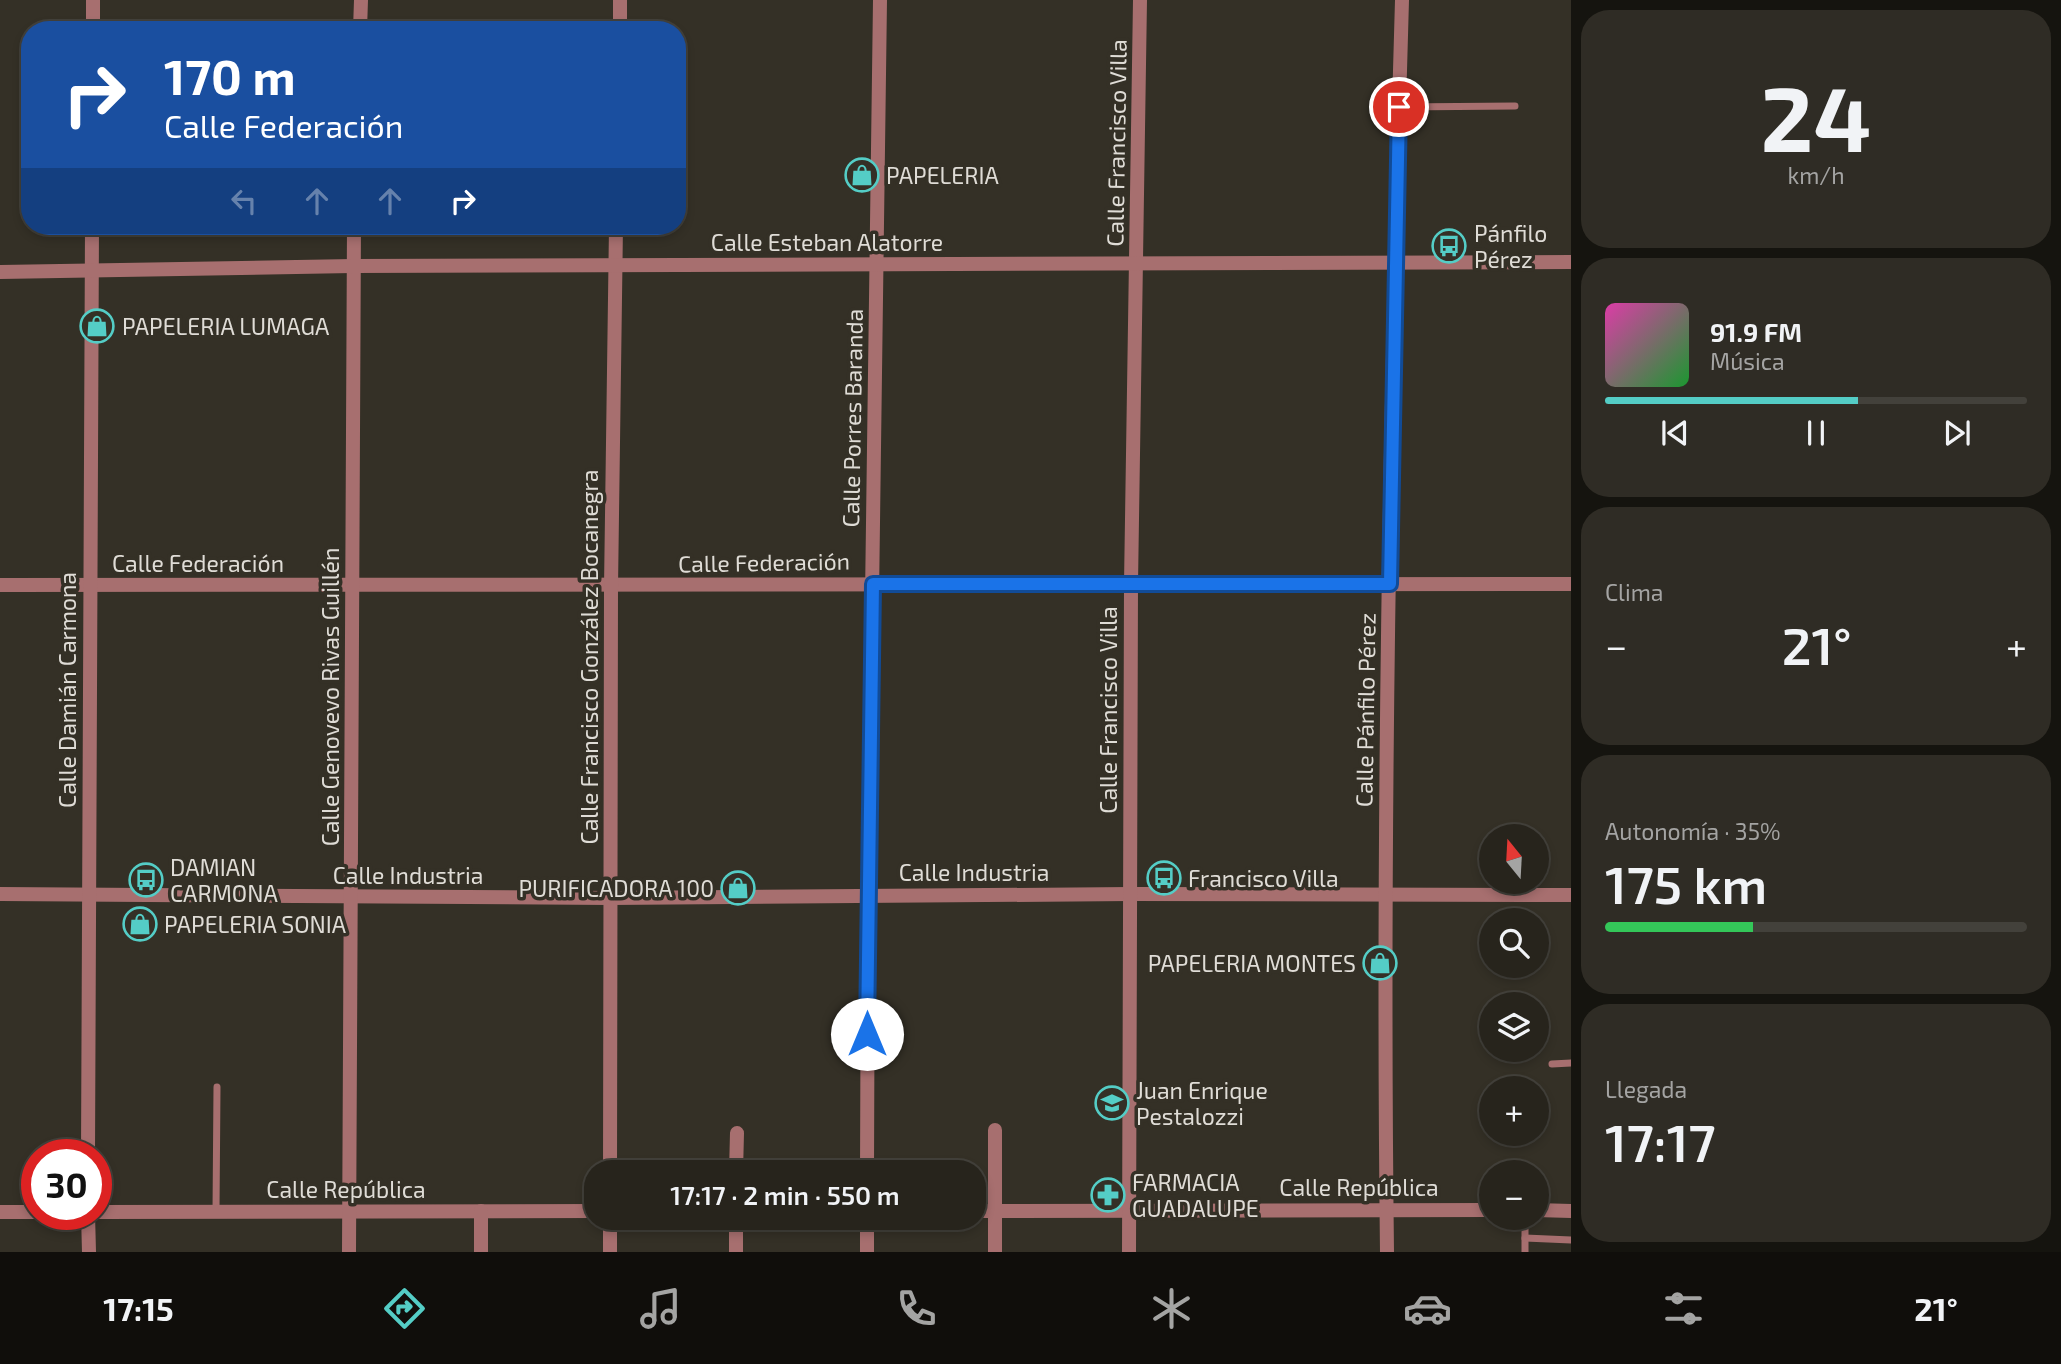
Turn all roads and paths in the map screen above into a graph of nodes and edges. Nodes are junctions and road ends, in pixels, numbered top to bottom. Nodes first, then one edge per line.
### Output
1 (93, 0) edge
2 (361, 0) edge
3 (620, 0) edge
4 (880, 0) edge
5 (1140, 0) edge
6 (1402, 0) edge
7 (93, 21) edge
8 (360, 21) edge
9 (620, 21) edge
10 (1515, 106) dead end
11 (1399, 107) junction
12 (92, 235) edge
13 (354, 235) edge
14 (616, 235) edge
15 (1395, 262) junction
16 (1571, 262) edge
17 (1138, 263) junction
18 (876, 265) junction
19 (353, 266) junction
20 (615, 266) junction
21 (0, 272) edge
22 (91, 272) junction
23 (873, 584) junction
24 (1130, 584) junction
25 (1390, 584) junction
26 (1571, 584) edge
27 (0, 585) edge
28 (90, 585) junction
29 (354, 586) junction
30 (611, 587) junction
31 (89, 893) junction
32 (1385, 893) junction
33 (0, 894) edge
34 (1131, 894) junction
35 (1571, 895) edge
36 (868, 896) junction
37 (351, 898) junction
38 (610, 898) junction
39 (1571, 1063) edge
40 (1552, 1064) dead end
41 (217, 1087) dead end
42 (995, 1130) dead end
43 (737, 1133) dead end
44 (89, 1139) edge
45 (610, 1160) edge
46 (736, 1160) edge
47 (867, 1160) edge
48 (1130, 1210) junction
49 (1386, 1210) junction
50 (1479, 1210) edge
51 (1549, 1210) edge
52 (349, 1211) junction
53 (481, 1211) junction
54 (584, 1211) edge
55 (986, 1211) edge
56 (995, 1211) junction
57 (1571, 1211) edge
58 (0, 1212) edge
59 (21, 1212) edge
60 (112, 1212) edge
61 (216, 1212) junction
62 (88, 1230) edge
63 (610, 1230) edge
64 (736, 1230) edge
65 (867, 1230) edge
66 (1525, 1230) edge
67 (1525, 1238) junction
68 (1571, 1240) edge
69 (89, 1252) edge
70 (349, 1252) edge
71 (481, 1252) edge
72 (610, 1252) edge
73 (736, 1252) edge
74 (867, 1252) edge
75 (995, 1252) edge
76 (1129, 1252) edge
77 (1387, 1252) edge
78 (1525, 1252) edge

1 - 7 street
2 - 8 street
3 - 9 street
4 - 18 street, Calle Porres Baranda
5 - 17 street, Calle Francisco Villa
6 - 11 street, Calle Pánfilo Pérez
10 - 11 lane
11 - 15 street, Calle Pánfilo Pérez
12 - 22 street, Calle Damián Carmona
13 - 19 street, Calle Genovevo Rivas Guillén
14 - 20 street, Calle Francisco González Bocanegra
15 - 16 street, Calle Esteban Alatorre
15 - 17 street, Calle Esteban Alatorre
15 - 25 street, Calle Pánfilo Pérez
17 - 18 street, Calle Esteban Alatorre
17 - 24 street, Calle Francisco Villa
18 - 20 street, Calle Esteban Alatorre
18 - 23 street, Calle Porres Baranda
19 - 20 street, Calle Esteban Alatorre
19 - 22 street, Calle Esteban Alatorre
19 - 29 street, Calle Genovevo Rivas Guillén
20 - 30 street, Calle Francisco González Bocanegra
21 - 22 street, Calle Esteban Alatorre
22 - 28 street, Calle Damián Carmona
23 - 24 street, Calle Federación
23 - 30 street, Calle Federación
23 - 36 street, Calle Porres Baranda
24 - 25 street, Calle Federación
24 - 34 street, Calle Francisco Villa
25 - 26 street, Calle Federación
25 - 32 street, Calle Pánfilo Pérez
27 - 28 street, Calle Federación
28 - 29 street, Calle Federación
28 - 31 street, Calle Damián Carmona
29 - 30 street, Calle Federación
29 - 37 street, Calle Genovevo Rivas Guillén
30 - 38 street, Calle Francisco González Bocanegra
31 - 33 street, Calle Industria
31 - 37 street, Calle Industria
31 - 44 street, Calle Damián Carmona
32 - 34 street, Calle Industria
32 - 35 street, Calle Industria
32 - 49 street, Calle Pánfilo Pérez
34 - 36 street, Calle Industria
34 - 48 street, Calle Francisco Villa
36 - 38 street, Calle Industria
36 - 47 street, Calle Porres Baranda
37 - 38 street, Calle Industria
37 - 52 street, Calle Genovevo Rivas Guillén
38 - 45 street, Calle Francisco González Bocanegra
39 - 40 lane
41 - 61 lane
42 - 56 street
43 - 46 street
48 - 49 street, Calle República
48 - 56 street, Calle República
48 - 76 street, Calle Francisco Villa
49 - 50 street, Calle República
49 - 77 street, Calle Pánfilo Pérez
51 - 57 street
52 - 53 street, Calle República
52 - 61 street, Calle República
52 - 70 street, Calle Genovevo Rivas Guillén
53 - 54 street, Calle República
53 - 71 street
55 - 56 street, Calle República
56 - 75 street
58 - 59 street
60 - 61 street, Calle República
62 - 69 street
63 - 72 street
64 - 73 street
65 - 74 street
66 - 67 lane
67 - 68 lane
67 - 78 lane

